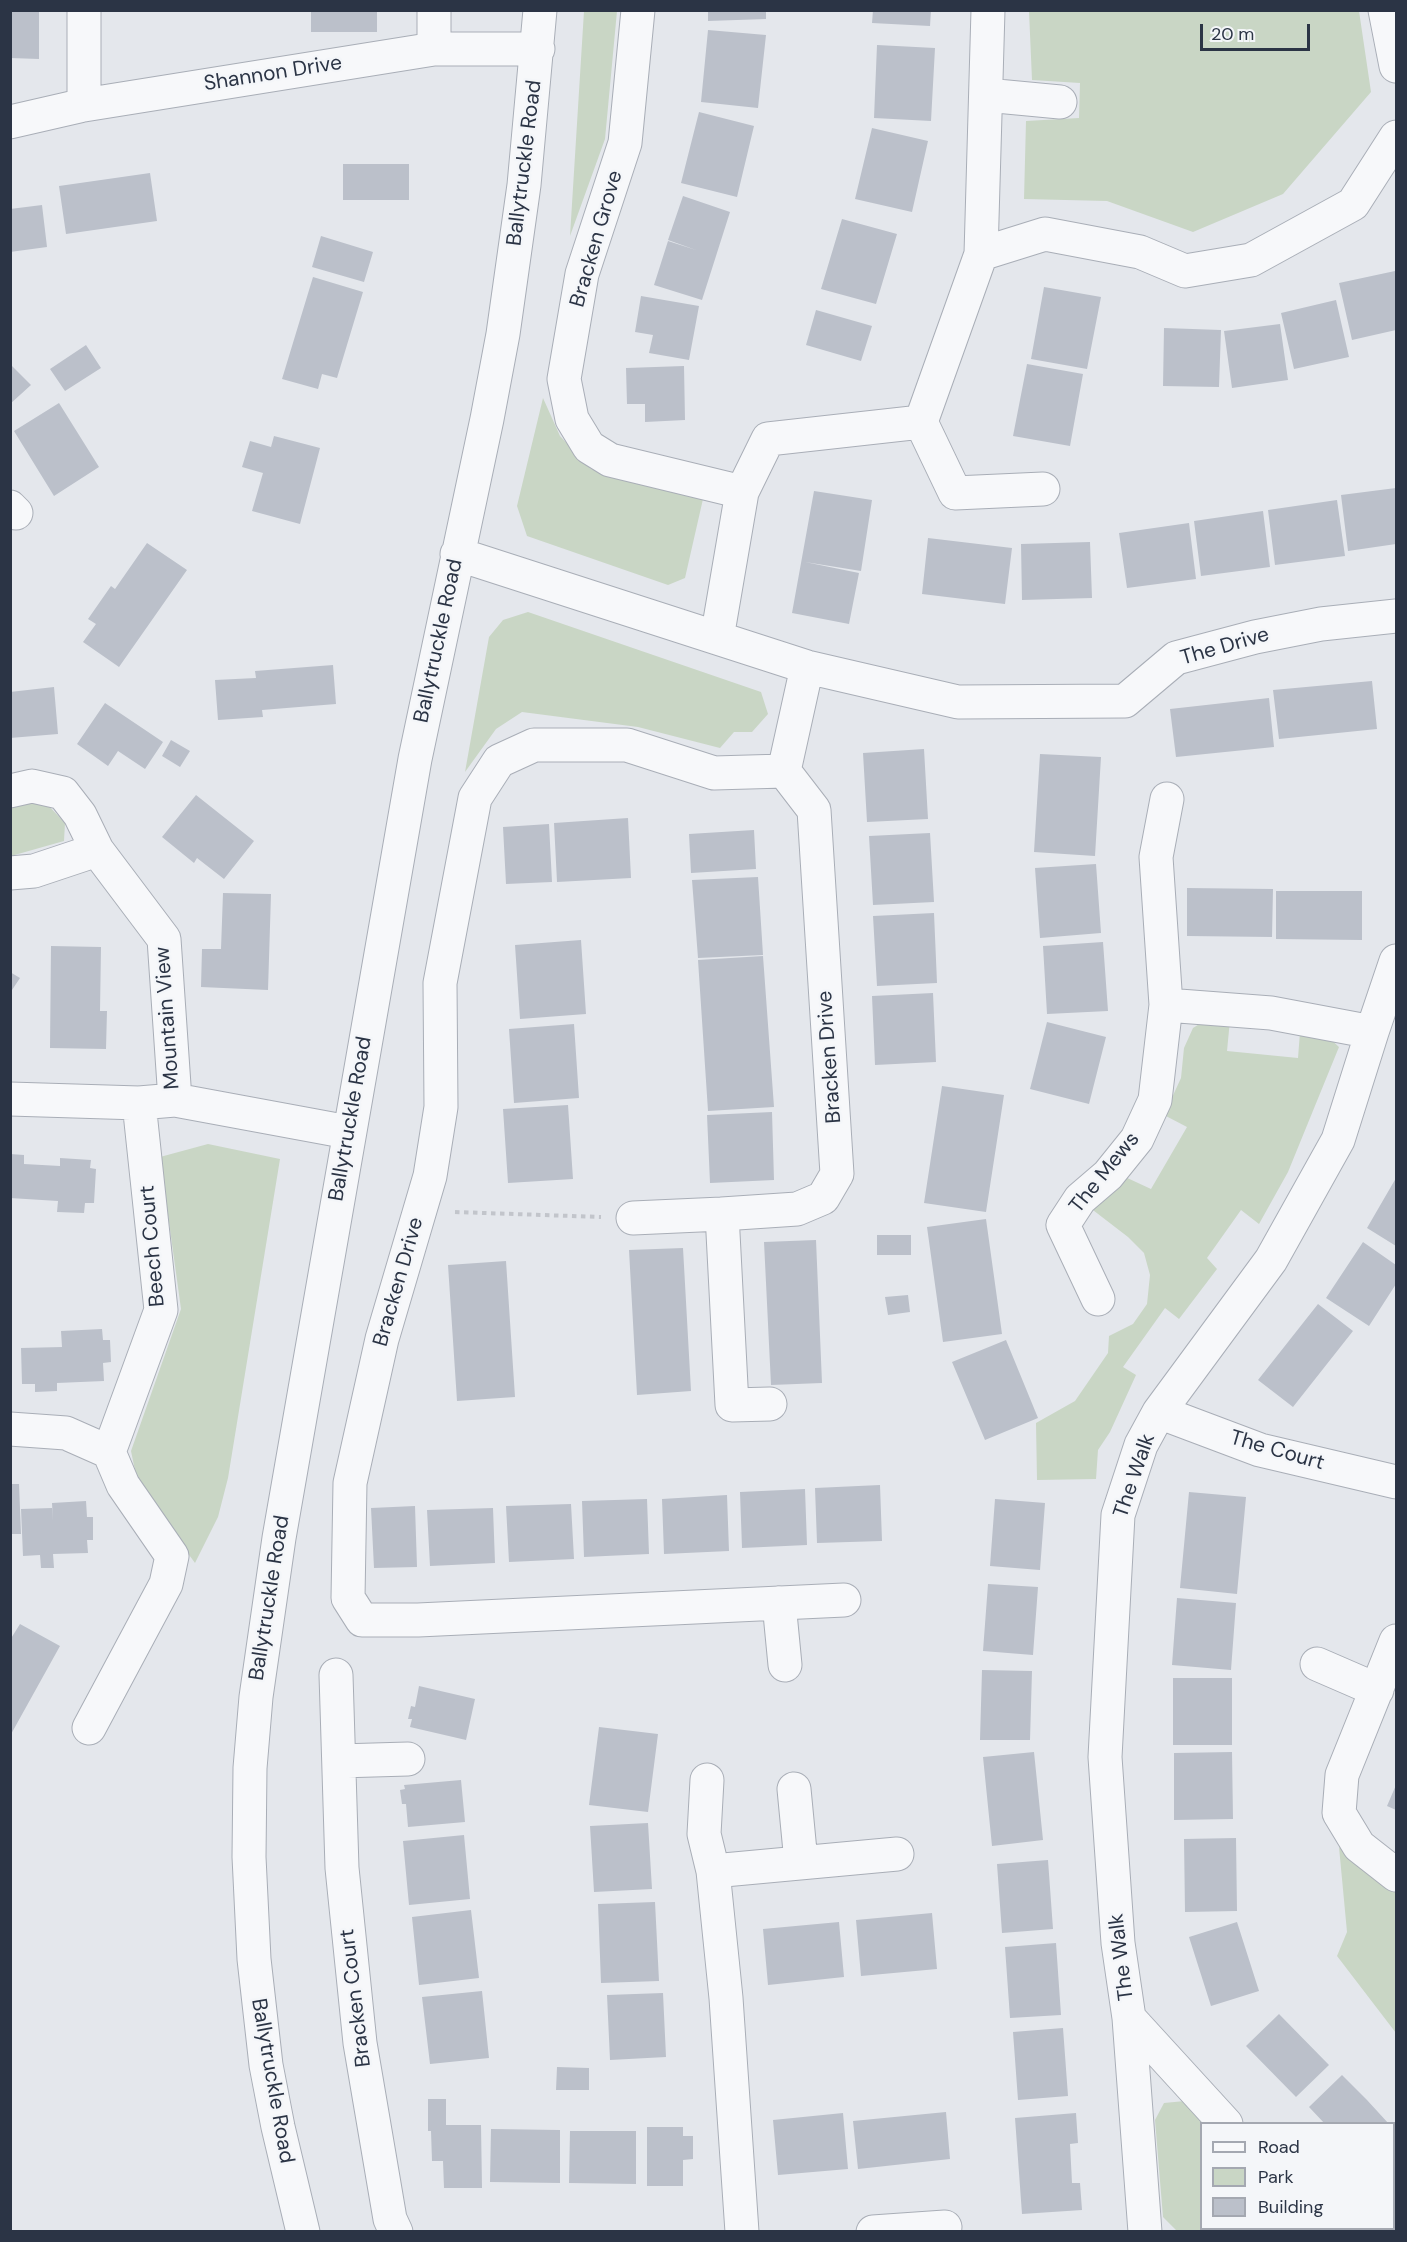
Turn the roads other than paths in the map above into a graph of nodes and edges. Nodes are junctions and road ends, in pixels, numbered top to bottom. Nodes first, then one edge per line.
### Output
1 (84, 10) edge
2 (434, 10) edge
3 (540, 10) edge
4 (638, 10) edge
5 (988, 10) edge
6 (1385, 10) edge
7 (434, 49) junction
8 (538, 49) junction
9 (1396, 66) edge
10 (986, 95) junction
11 (1060, 102) dead end
12 (84, 105) junction
13 (10, 122) edge
14 (1396, 137) edge
15 (981, 254) junction
16 (921, 422) junction
17 (1043, 489) dead end
18 (742, 492) junction
19 (458, 555) junction
20 (1396, 616) edge
21 (717, 638) junction
22 (807, 667) junction
23 (784, 771) junction
24 (10, 792) edge
25 (1167, 799) dead end
26 (98, 850) junction
27 (10, 873) edge
28 (1396, 962) edge
29 (1166, 1005) junction
30 (1372, 1032) junction
31 (10, 1099) edge
32 (175, 1100) junction
33 (139, 1103) junction
34 (348, 1132) junction
35 (722, 1214) junction
36 (633, 1218) road end
37 (1098, 1299) dead end
38 (770, 1404) dead end
39 (1159, 1412) junction
40 (10, 1429) edge
41 (109, 1452) junction
42 (1396, 1482) edge
43 (844, 1600) dead end
44 (779, 1603) junction
45 (1396, 1641) edge
46 (785, 1665) dead end
47 (1317, 1665) dead end
48 (336, 1675) dead end
49 (1377, 1690) junction
50 (89, 1728) dead end
51 (408, 1759) dead end
52 (339, 1761) junction
53 (707, 1780) dead end
54 (794, 1789) dead end
55 (897, 1854) dead end
56 (801, 1862) junction
57 (713, 1870) junction
58 (1396, 1875) edge
59 (1129, 2018) junction
60 (1224, 2122) edge
61 (945, 2227) dead end
62 (303, 2232) edge
63 (396, 2232) edge
64 (742, 2232) edge
65 (873, 2232) edge
66 (1145, 2232) edge

1 - 12 street
2 - 7 street
3 - 8 street, Ballytruckle Road
4 - 18 street, Bracken Grove
5 - 10 street
6 - 9 street
7 - 8 street, Shannon Drive
7 - 12 street, Shannon Drive
8 - 19 street, Ballytruckle Road
10 - 11 street
10 - 15 street
12 - 13 street, Shannon Drive
14 - 15 street
15 - 16 street
16 - 17 street
16 - 18 street
18 - 21 street
19 - 21 street, The Drive
19 - 34 street, Ballytruckle Road
20 - 22 street, The Drive
21 - 22 street, The Drive
22 - 23 street
23 - 35 street, Bracken Drive
23 - 44 street, Bracken Drive
24 - 26 street, Mountain View
25 - 29 street, The Mews
26 - 27 street
26 - 32 street, Mountain View
28 - 30 street, The Walk
29 - 30 street
29 - 37 street, The Mews
30 - 39 street, The Walk
31 - 33 street
32 - 33 street
32 - 34 street
33 - 41 street, Beech Court
34 - 62 street, Ballytruckle Road
35 - 36 street, Bracken Drive
35 - 38 street
39 - 42 street, The Court
39 - 59 street, The Walk
40 - 41 street
41 - 50 street
43 - 44 street, Bracken Drive
44 - 46 street
45 - 49 street
47 - 49 street
48 - 52 street, Bracken Court
49 - 58 street
51 - 52 street
52 - 63 street, Bracken Court
53 - 57 street
54 - 56 street
55 - 56 street
56 - 57 street
57 - 64 street
59 - 60 street, The Walk
59 - 66 street, The Walk
61 - 65 street

